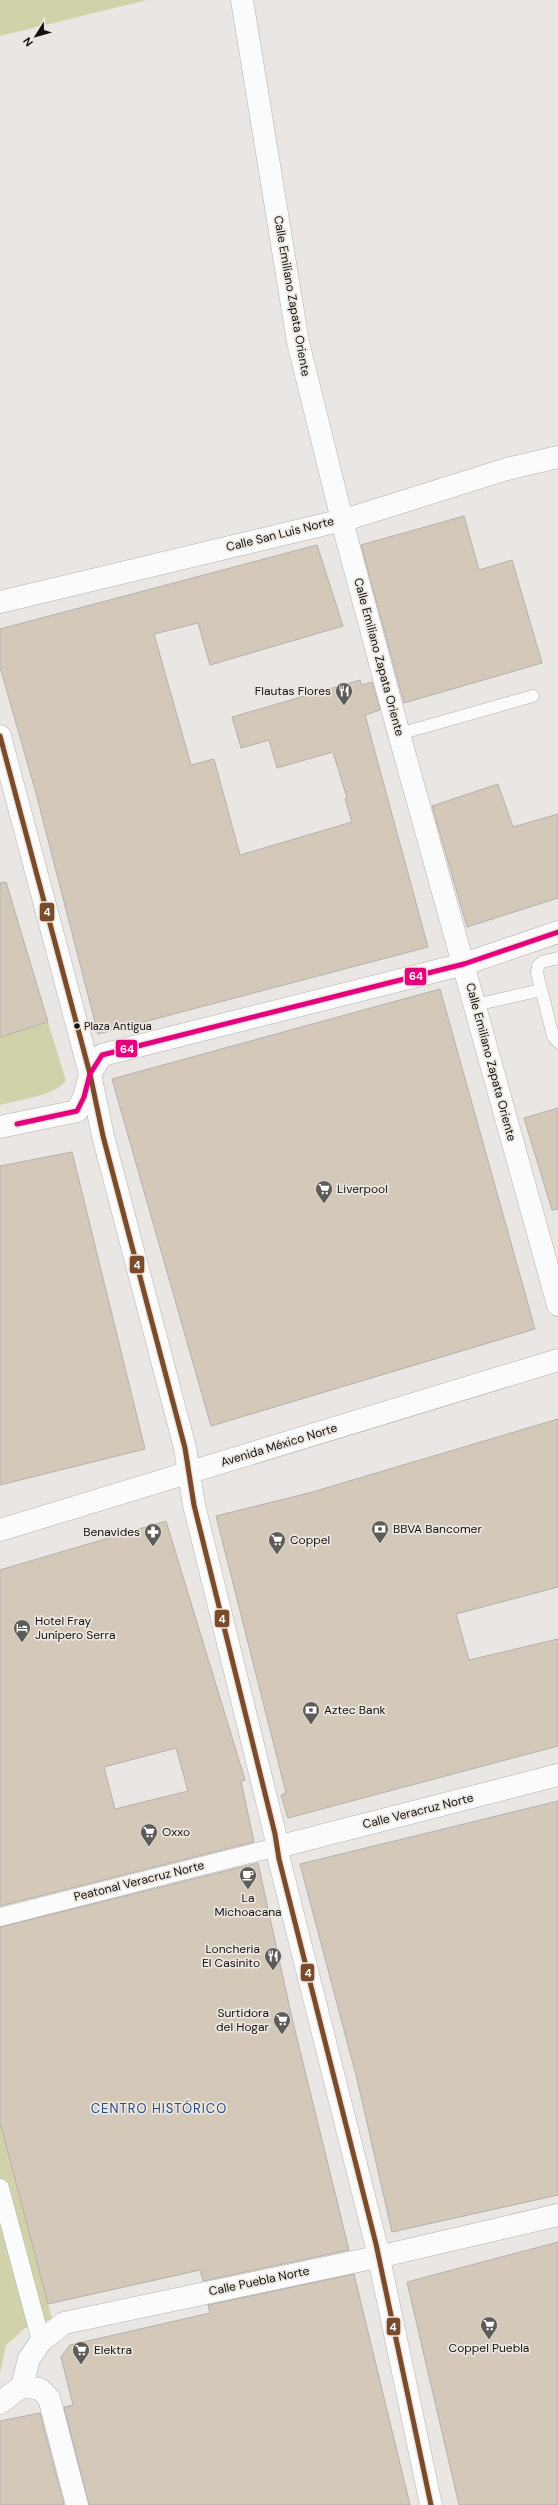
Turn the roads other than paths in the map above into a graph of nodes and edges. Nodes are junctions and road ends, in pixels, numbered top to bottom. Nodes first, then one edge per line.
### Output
1 (242, 0) edge
2 (558, 457) edge
3 (342, 520) junction
4 (0, 602) edge
5 (533, 696) dead end
6 (399, 734) junction
7 (0, 736) edge
8 (558, 932) edge
9 (558, 958) edge
10 (464, 964) junction
11 (541, 990) junction
12 (475, 1005) junction
13 (558, 1042) edge
14 (90, 1074) junction
15 (0, 1128) edge
16 (558, 1305) edge
17 (558, 1360) edge
18 (190, 1473) junction
19 (0, 1530) edge
20 (558, 1775) edge
21 (277, 1847) junction
22 (0, 1916) edge
23 (0, 2188) edge
24 (558, 2214) edge
25 (378, 2256) junction
26 (41, 2340) junction
27 (22, 2386) junction
28 (0, 2403) edge
29 (76, 2505) edge
30 (431, 2505) edge

1 - 3 street, Calle Emiliano Zapata Oriente
2 - 3 street, Calle San Luis Norte
3 - 4 street, Calle San Luis Norte
3 - 6 street, Calle Emiliano Zapata Oriente
5 - 6 lane
6 - 10 street, Calle Emiliano Zapata Oriente
7 - 14 street
8 - 10 street
9 - 11 lane
10 - 12 street, Calle Emiliano Zapata Oriente
10 - 14 street
11 - 12 lane
11 - 13 lane
12 - 16 street, Calle Emiliano Zapata Oriente
14 - 15 street
14 - 18 street
17 - 18 street, Avenida México Norte
18 - 19 street, Avenida México Norte
18 - 21 street
20 - 21 street, Calle Veracruz Norte
21 - 22 street, Peatonal Veracruz Norte
21 - 25 street
23 - 26 street
24 - 25 street, Calle Puebla Norte
25 - 26 street, Calle Puebla Norte
25 - 30 street
26 - 27 street, Calle Puebla Norte
27 - 28 street
27 - 29 street

